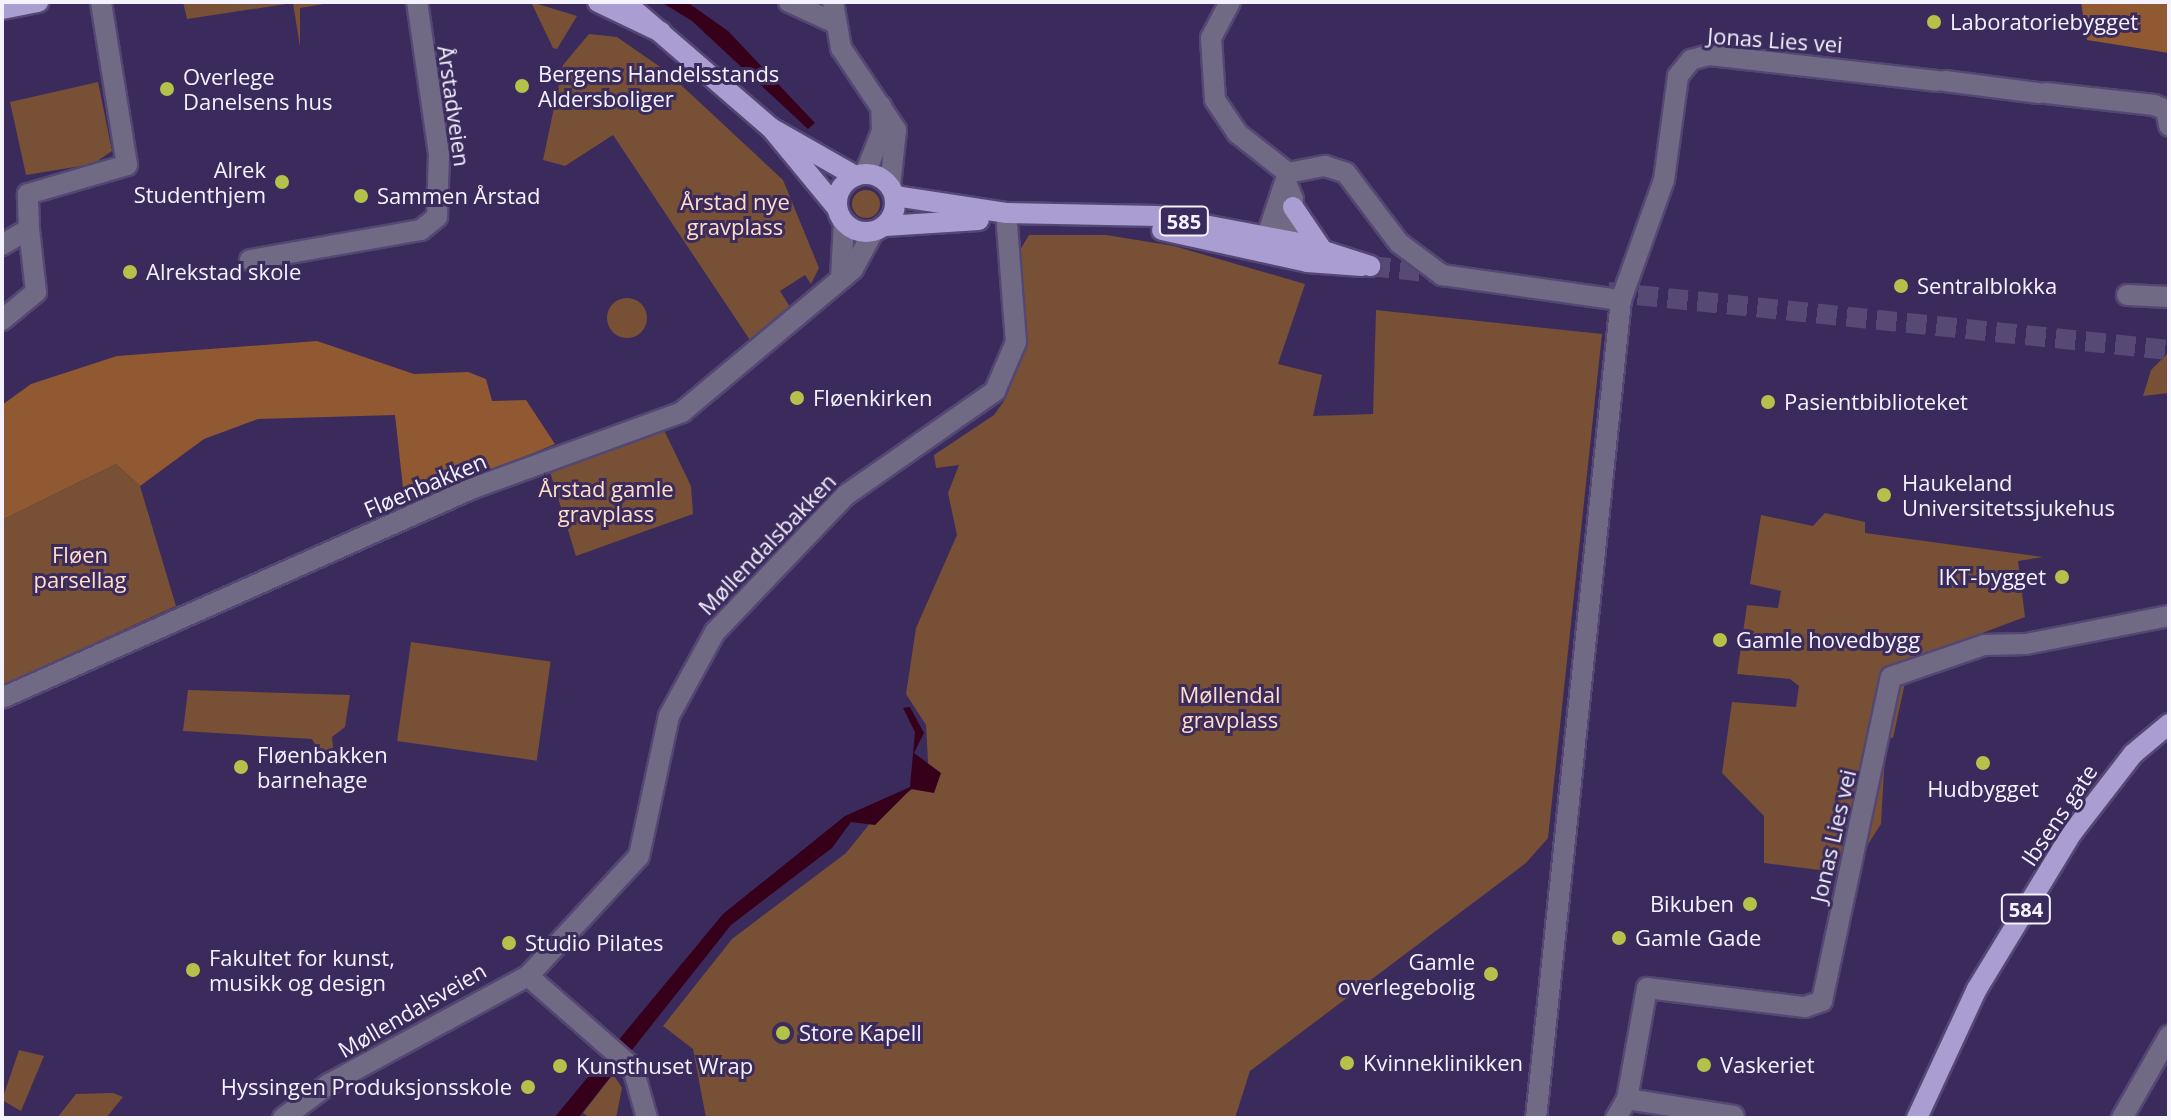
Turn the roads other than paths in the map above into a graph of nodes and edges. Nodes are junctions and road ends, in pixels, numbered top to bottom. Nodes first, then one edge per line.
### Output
1 (38, 2) edge
2 (101, 2) edge
3 (417, 2) edge
4 (598, 2) edge
5 (625, 2) edge
6 (789, 2) edge
7 (1230, 2) edge
8 (2, 9) edge
9 (833, 12) edge
10 (661, 32) junction
11 (881, 102) junction
12 (2169, 126) edge
13 (771, 128) junction
14 (860, 175) junction
15 (1287, 179) junction
16 (892, 191) junction
17 (1293, 207) junction
18 (1006, 213) junction
19 (841, 215) junction
20 (29, 229) junction
21 (879, 229) junction
22 (1276, 243) junction
23 (2, 245) edge
24 (1321, 248) junction
25 (250, 260) dead end
26 (841, 278) junction
27 (2127, 295) dead end
28 (2169, 297) edge
29 (1621, 300) junction
30 (2, 320) edge
31 (2169, 616) edge
32 (2, 698) edge
33 (2169, 724) edge
34 (528, 976) junction
35 (2169, 1036) edge
36 (1627, 1099) junction
37 (1734, 1116) edge
38 (283, 1118) edge
39 (647, 1118) edge
40 (1536, 1118) edge
41 (1616, 1118) edge
42 (1917, 1118) edge
43 (2122, 1118) edge

1 - 8 main road
2 - 20 street
3 - 25 street, Årstadveien
4 - 10 main road, 585
5 - 10 main road, 585
6 - 9 street
7 - 15 street
9 - 11 street
10 - 13 main road, 585
11 - 14 street
11 - 16 street
12 - 29 street, Jonas Lies vei
13 - 14 main road, 585
13 - 19 main road, 585
14 - 16 main road, 585
14 - 19 main road
15 - 17 street
15 - 22 street
15 - 29 street
16 - 18 main road, 585
16 - 21 main road
17 - 22 street
17 - 24 main road
18 - 21 main road, 585
18 - 22 main road, 585
18 - 34 street, Møllendalsbakken
19 - 21 main road, 585
19 - 26 street
20 - 23 street
20 - 30 street
21 - 26 street, Fløenbakken
22 - 24 main road, 585
22 - 24 main road, 585
26 - 32 street, Fløenbakken
27 - 28 street
29 - 40 street, Jonas Lies vei
31 - 36 street, Jonas Lies vei
33 - 42 main road, Ibsens gate / 584
34 - 38 street, Møllendalsveien
34 - 39 street
35 - 43 street
36 - 37 street
36 - 41 street, Jonas Lies vei

